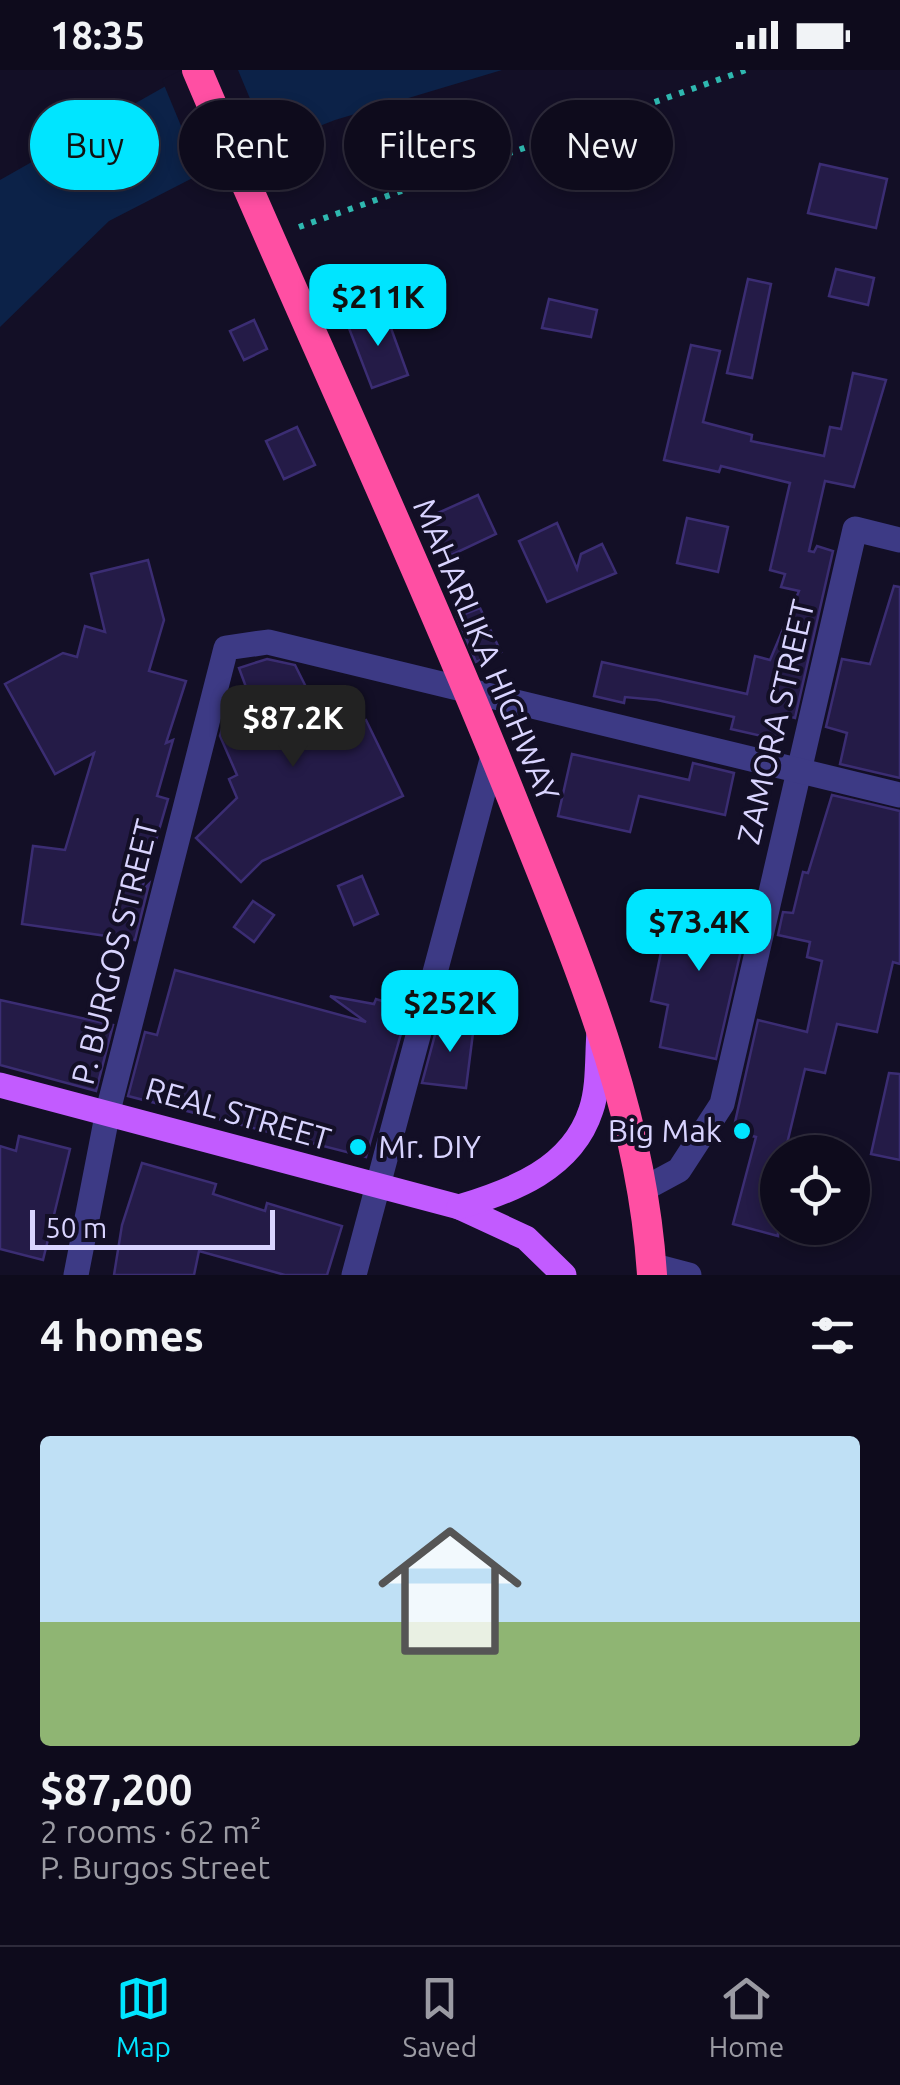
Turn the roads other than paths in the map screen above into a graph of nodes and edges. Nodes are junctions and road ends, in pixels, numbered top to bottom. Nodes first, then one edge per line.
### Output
1 (197, 70) edge
2 (900, 540) edge
3 (468, 691) junction
4 (494, 752) junction
5 (797, 768) junction
6 (900, 795) edge
7 (600, 1019) junction
8 (0, 1084) edge
9 (108, 1111) junction
10 (377, 1186) junction
11 (642, 1190) junction
12 (458, 1207) junction
13 (652, 1270) edge
14 (76, 1275) edge
15 (354, 1275) edge
16 (564, 1275) edge
17 (689, 1275) edge

1 - 3 highway, MAHARLIKA HIGHWAY
2 - 5 street, ZAMORA STREET
3 - 4 highway, MAHARLIKA HIGHWAY
3 - 5 street
3 - 9 street, P. BURGOS STREET
4 - 7 highway, MAHARLIKA HIGHWAY
4 - 10 street
5 - 6 street
5 - 11 street, ZAMORA STREET
7 - 11 highway, MAHARLIKA HIGHWAY
7 - 12 main road
8 - 9 main road, REAL STREET
9 - 10 main road, REAL STREET
9 - 14 street, P. BURGOS STREET
10 - 12 main road, REAL STREET
10 - 15 street
11 - 13 highway, MAHARLIKA HIGHWAY
12 - 16 main road, REAL STREET
13 - 17 street

